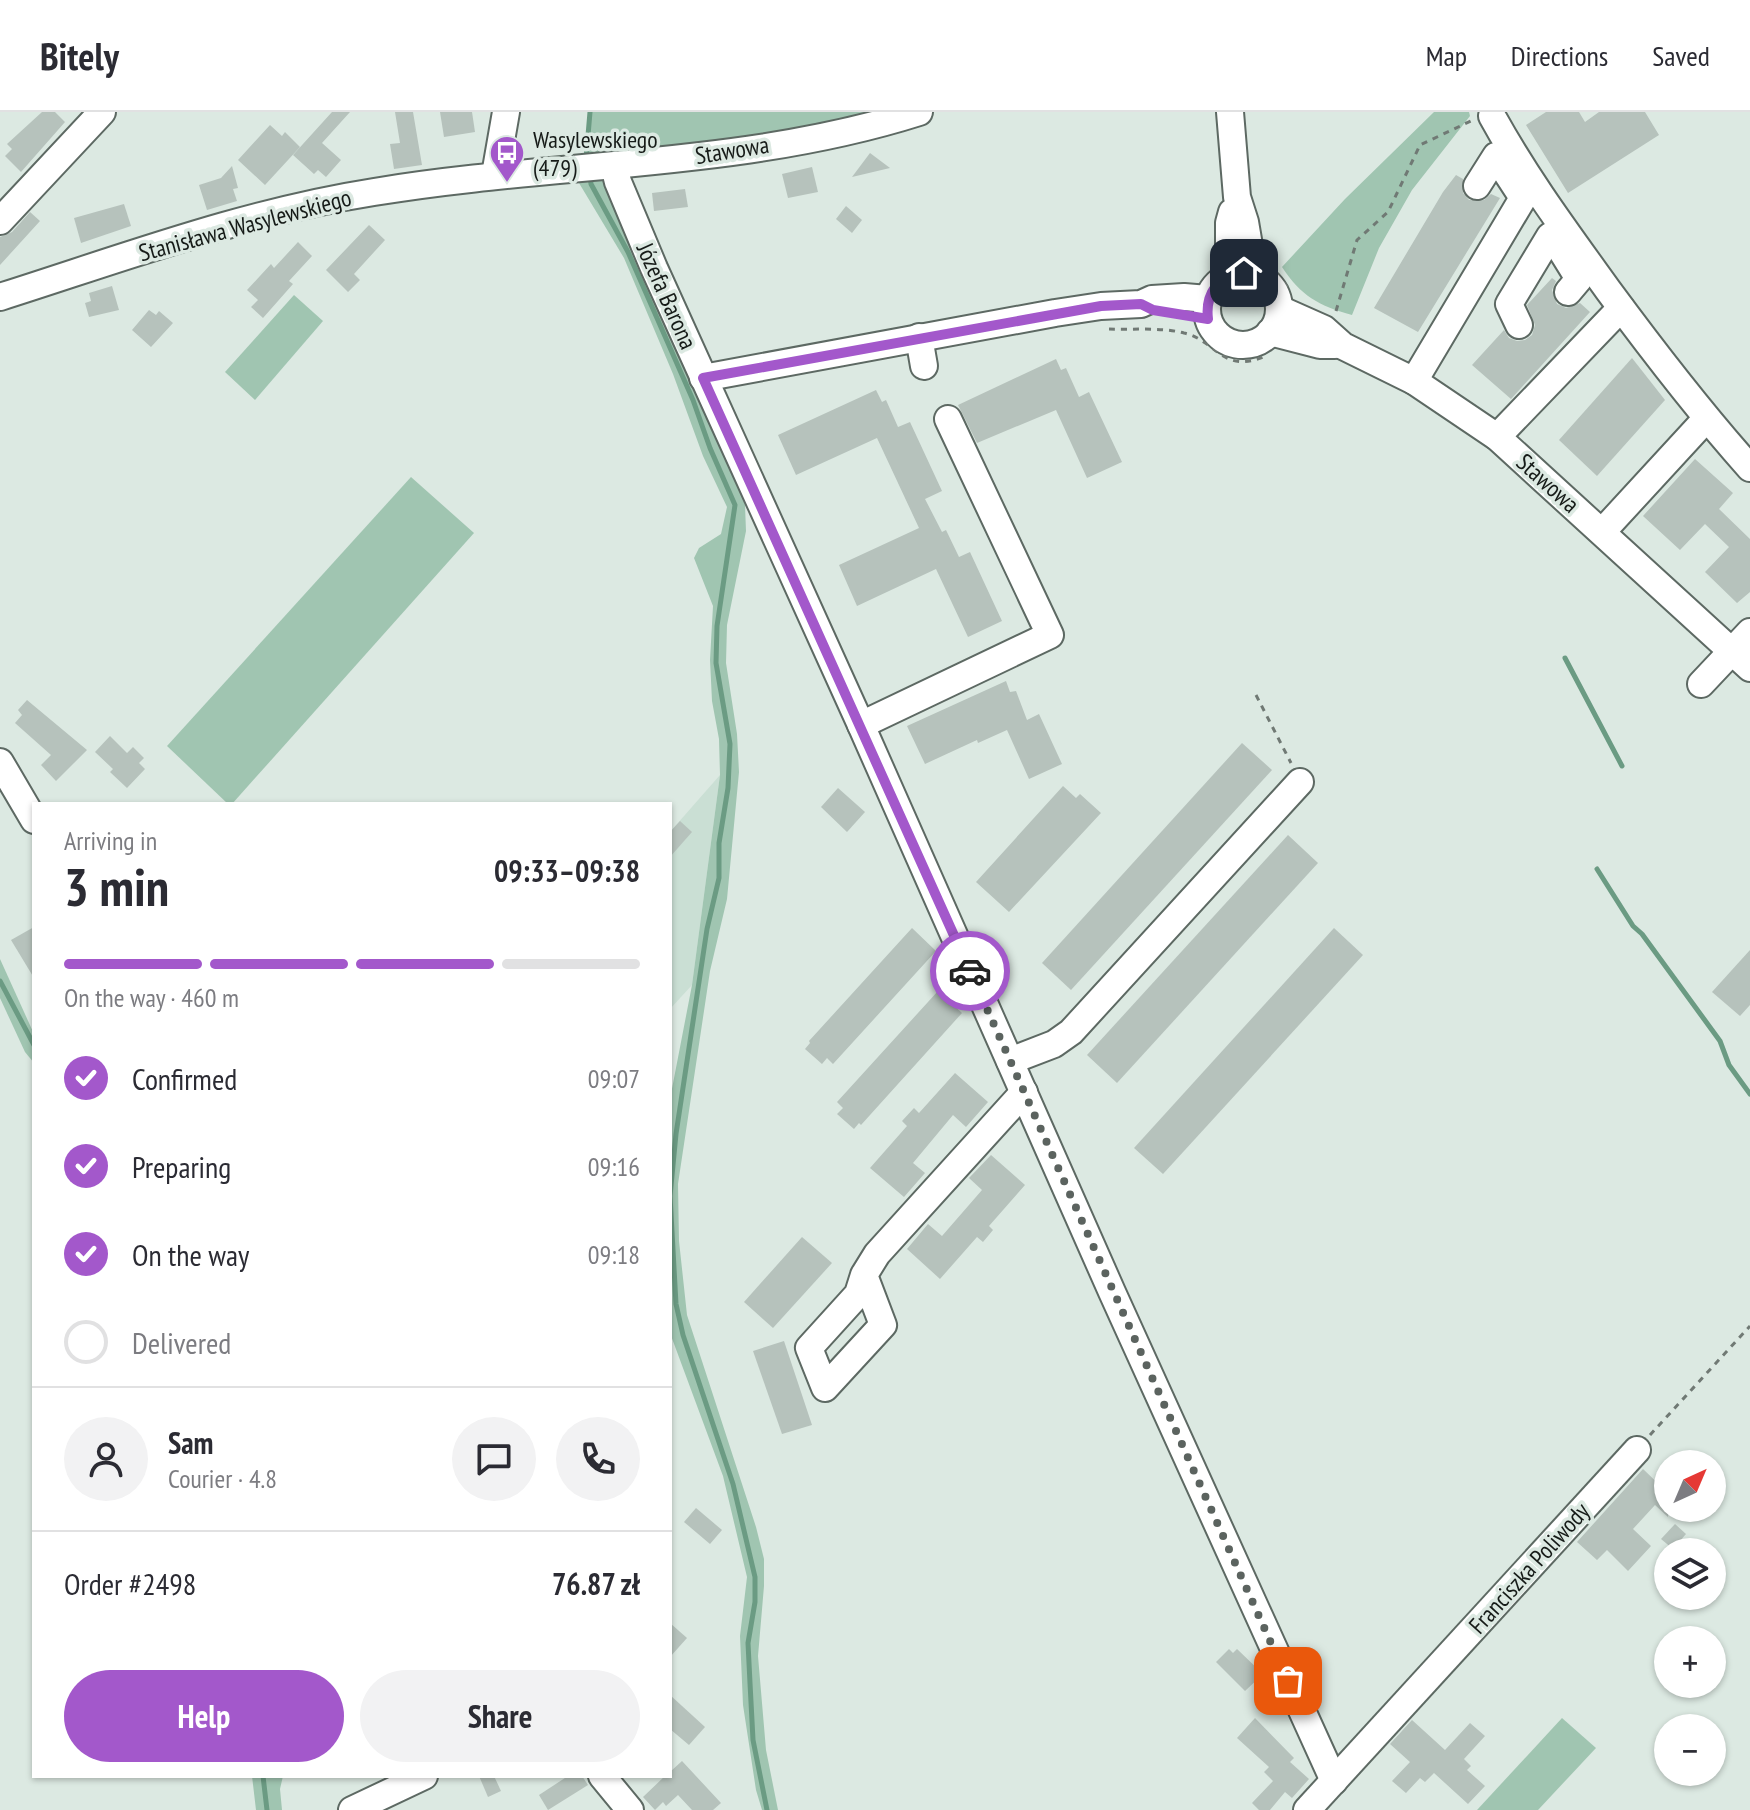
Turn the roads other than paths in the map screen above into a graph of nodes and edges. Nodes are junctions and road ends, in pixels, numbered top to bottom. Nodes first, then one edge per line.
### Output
1 (102, 112) edge
2 (506, 112) edge
3 (919, 112) edge
4 (1230, 112) edge
5 (1496, 156) junction
6 (614, 166) junction
7 (495, 175) junction
8 (1477, 186) dead end
9 (1523, 198) junction
10 (0, 221) edge
11 (1550, 236) junction
12 (1242, 275) junction
13 (1568, 292) dead end
14 (0, 297) edge
15 (1621, 308) junction
16 (1208, 309) junction
17 (1519, 325) dead end
18 (1274, 331) junction
19 (919, 337) junction
20 (924, 366) dead end
21 (703, 378) junction
22 (1414, 381) junction
23 (948, 419) dead end
24 (1706, 419) junction
25 (1497, 437) junction
26 (1750, 468) edge
27 (1602, 532) junction
28 (1750, 632) edge
29 (1741, 660) edge
30 (1701, 684) dead end
31 (861, 725) junction
32 (0, 762) edge
33 (1300, 782) road end
34 (32, 817) edge
35 (1010, 1061) junction
36 (1024, 1092) junction
37 (864, 1275) dead end
38 (1637, 1450) road end
39 (420, 1778) edge
40 (604, 1778) edge
41 (1334, 1781) junction
42 (352, 1810) edge
43 (630, 1810) edge
44 (1307, 1810) edge

1 - 10 street
2 - 7 street
3 - 6 street, Stawowa
4 - 12 street
5 - 8 street
5 - 9 street
5 - 15 street
6 - 7 street, Stawowa
6 - 21 street, Józefa Barona
7 - 14 street, Stanisława Wasylewskiego
9 - 11 street
9 - 22 street
11 - 13 street
11 - 17 street
12 - 16 street
12 - 18 street
15 - 24 street
15 - 25 street
16 - 18 street
16 - 19 street
18 - 22 street, Stawowa
19 - 20 street
19 - 21 street
21 - 31 street, Józefa Barona
22 - 25 street, Stawowa
23 - 31 street
24 - 26 street
24 - 27 street
25 - 27 street, Stawowa
27 - 29 street, Stawowa
28 - 29 street
29 - 30 street
31 - 35 street, Józefa Barona
32 - 34 street
33 - 35 street
35 - 36 street, Józefa Barona
36 - 37 street
36 - 41 street, Józefa Barona
38 - 41 street, Franciszka Poliwody
39 - 42 street
40 - 43 street
41 - 44 street, Franciszka Poliwody

